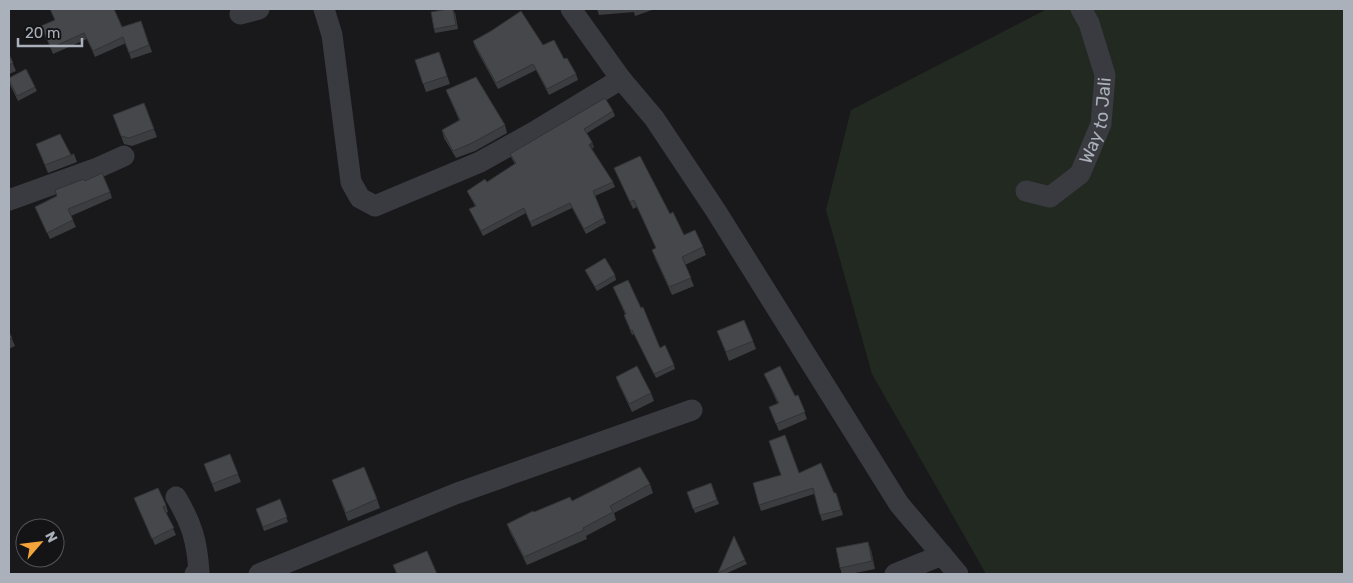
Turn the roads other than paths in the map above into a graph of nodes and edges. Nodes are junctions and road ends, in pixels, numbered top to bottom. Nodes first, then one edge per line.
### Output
1 (324, 9) edge
2 (571, 9) edge
3 (1081, 9) edge
4 (621, 79) junction
5 (124, 156) dead end
6 (1026, 192) dead end
7 (9, 200) edge
8 (692, 410) dead end
9 (176, 497) dead end
10 (942, 555) junction
11 (198, 574) edge
12 (259, 574) edge
13 (895, 574) edge
14 (958, 574) edge

1 - 4 street
2 - 4 street
3 - 6 street, Way to Jali
4 - 10 street
5 - 7 street
8 - 12 street
9 - 11 street
10 - 13 street
10 - 14 street

